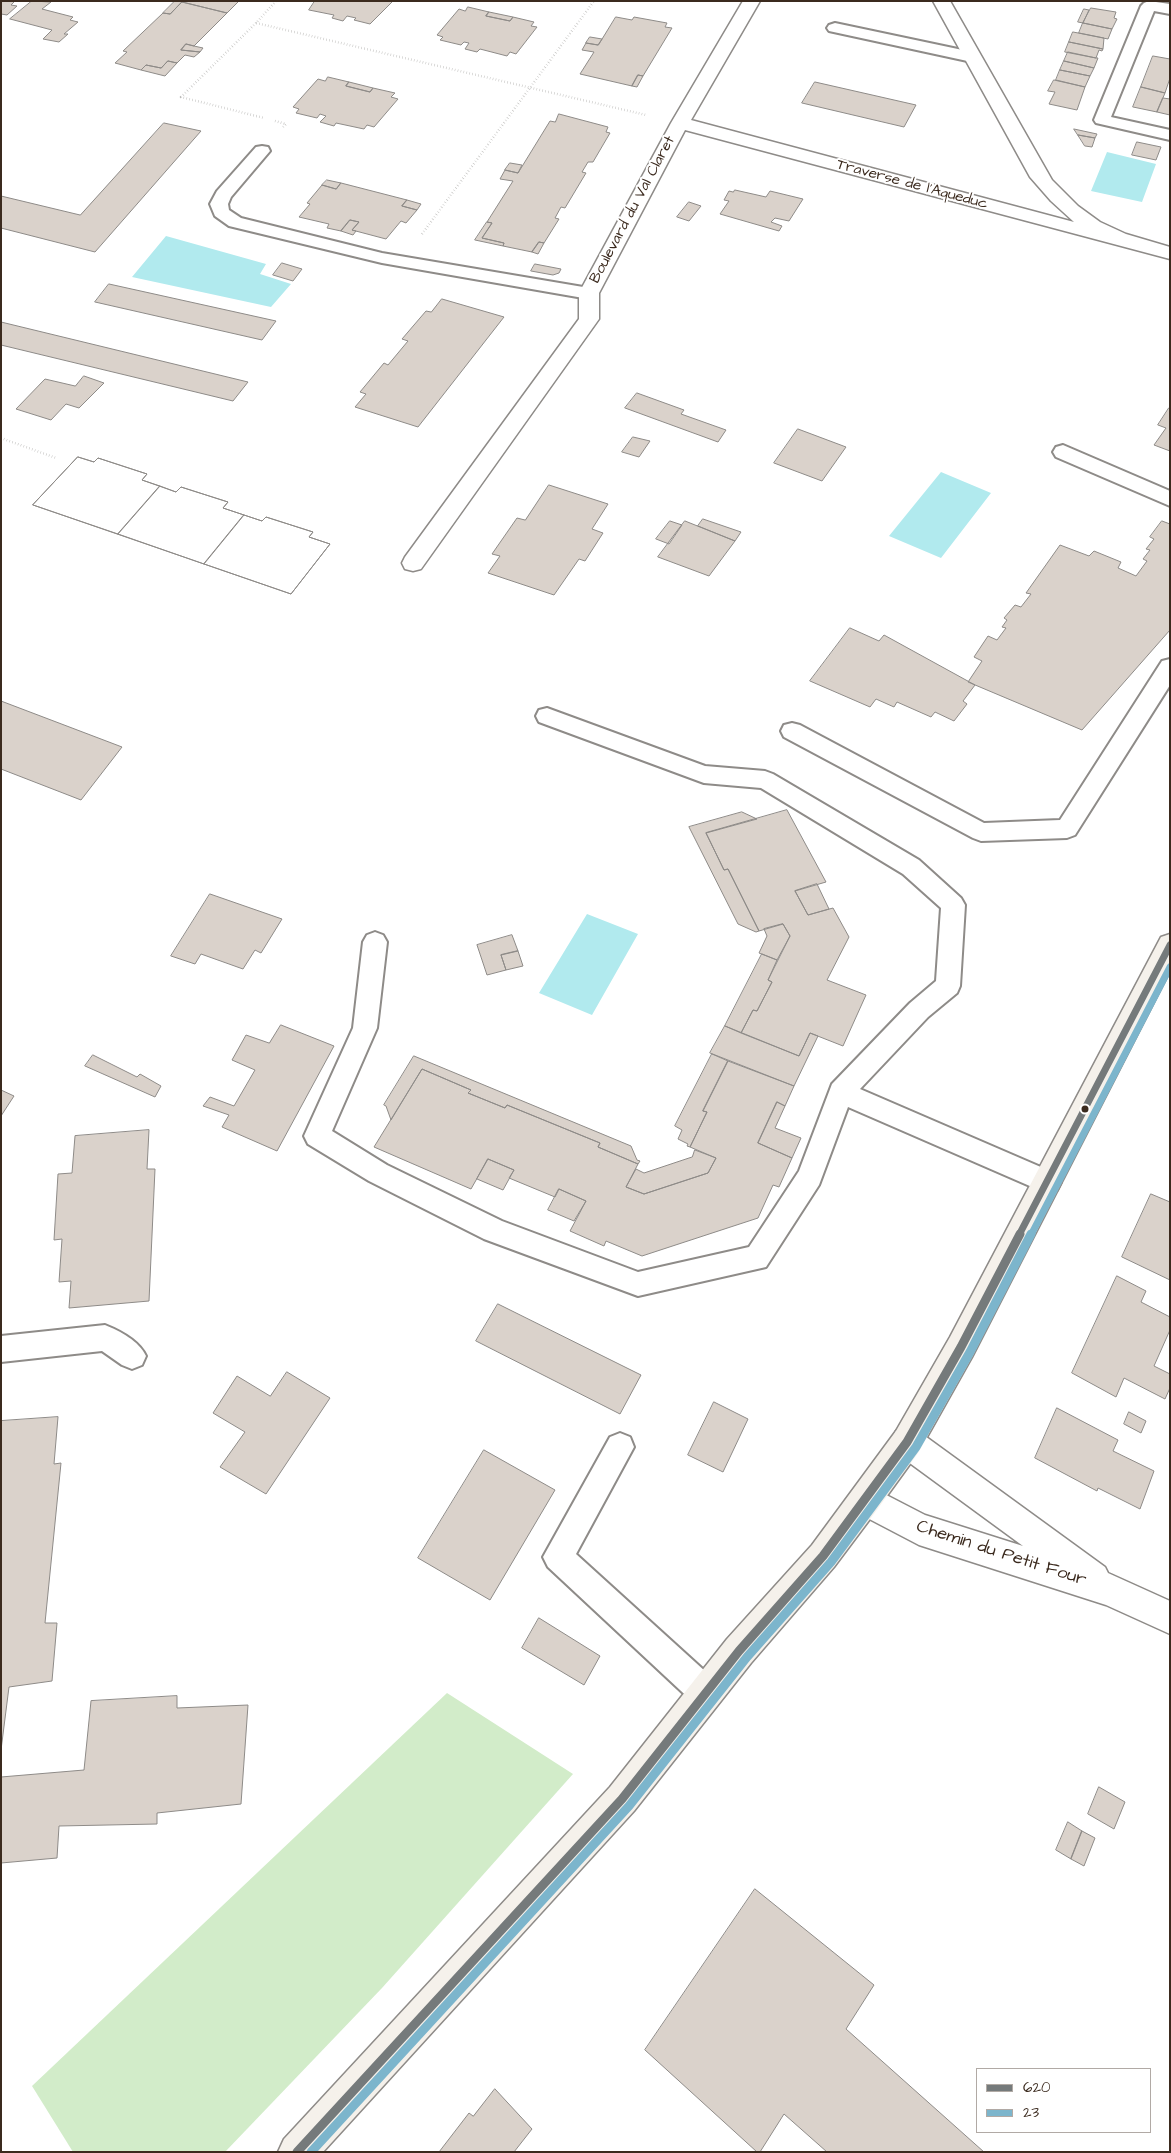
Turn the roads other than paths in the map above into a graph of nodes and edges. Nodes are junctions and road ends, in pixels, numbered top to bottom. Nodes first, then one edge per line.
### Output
1 (752, 1) edge
2 (940, 1) edge
3 (1170, 9) edge
4 (835, 28) dead end
5 (972, 57) junction
6 (680, 123) junction
7 (1170, 135) edge
8 (262, 151) road end
9 (1143, 246) junction
10 (1170, 253) edge
11 (588, 293) junction
12 (1063, 452) dead end
13 (1170, 498) edge
14 (413, 563) dead end
15 (1170, 667) edge
16 (547, 716) dead end
17 (792, 731) dead end
18 (375, 942) dead end
19 (1170, 945) edge
20 (841, 1092) junction
21 (1048, 1182) junction
22 (1, 1349) edge
23 (132, 1356) dead end
24 (907, 1442) junction
25 (620, 1447) dead end
26 (865, 1500) junction
27 (1111, 1590) junction
28 (1170, 1618) edge
29 (706, 1692) junction
30 (297, 2152) edge

1 - 6 street, Boulevard du Val Claret
2 - 5 street
3 - 7 lane
4 - 5 lane
5 - 9 street
6 - 9 street, Traverse de l'Aqueduc
6 - 11 street, Boulevard du Val Claret
8 - 11 lane
9 - 10 street
11 - 14 street, Boulevard du Val Claret
12 - 13 lane
15 - 17 lane
16 - 20 lane
18 - 20 lane
19 - 21 main road
20 - 21 lane
21 - 24 main road
22 - 23 lane
24 - 26 main road
24 - 27 street, Chemin du Petit Four
25 - 29 lane
26 - 27 street, Chemin du Petit Four
26 - 29 main road
27 - 28 street, Chemin du Petit Four
29 - 30 main road

